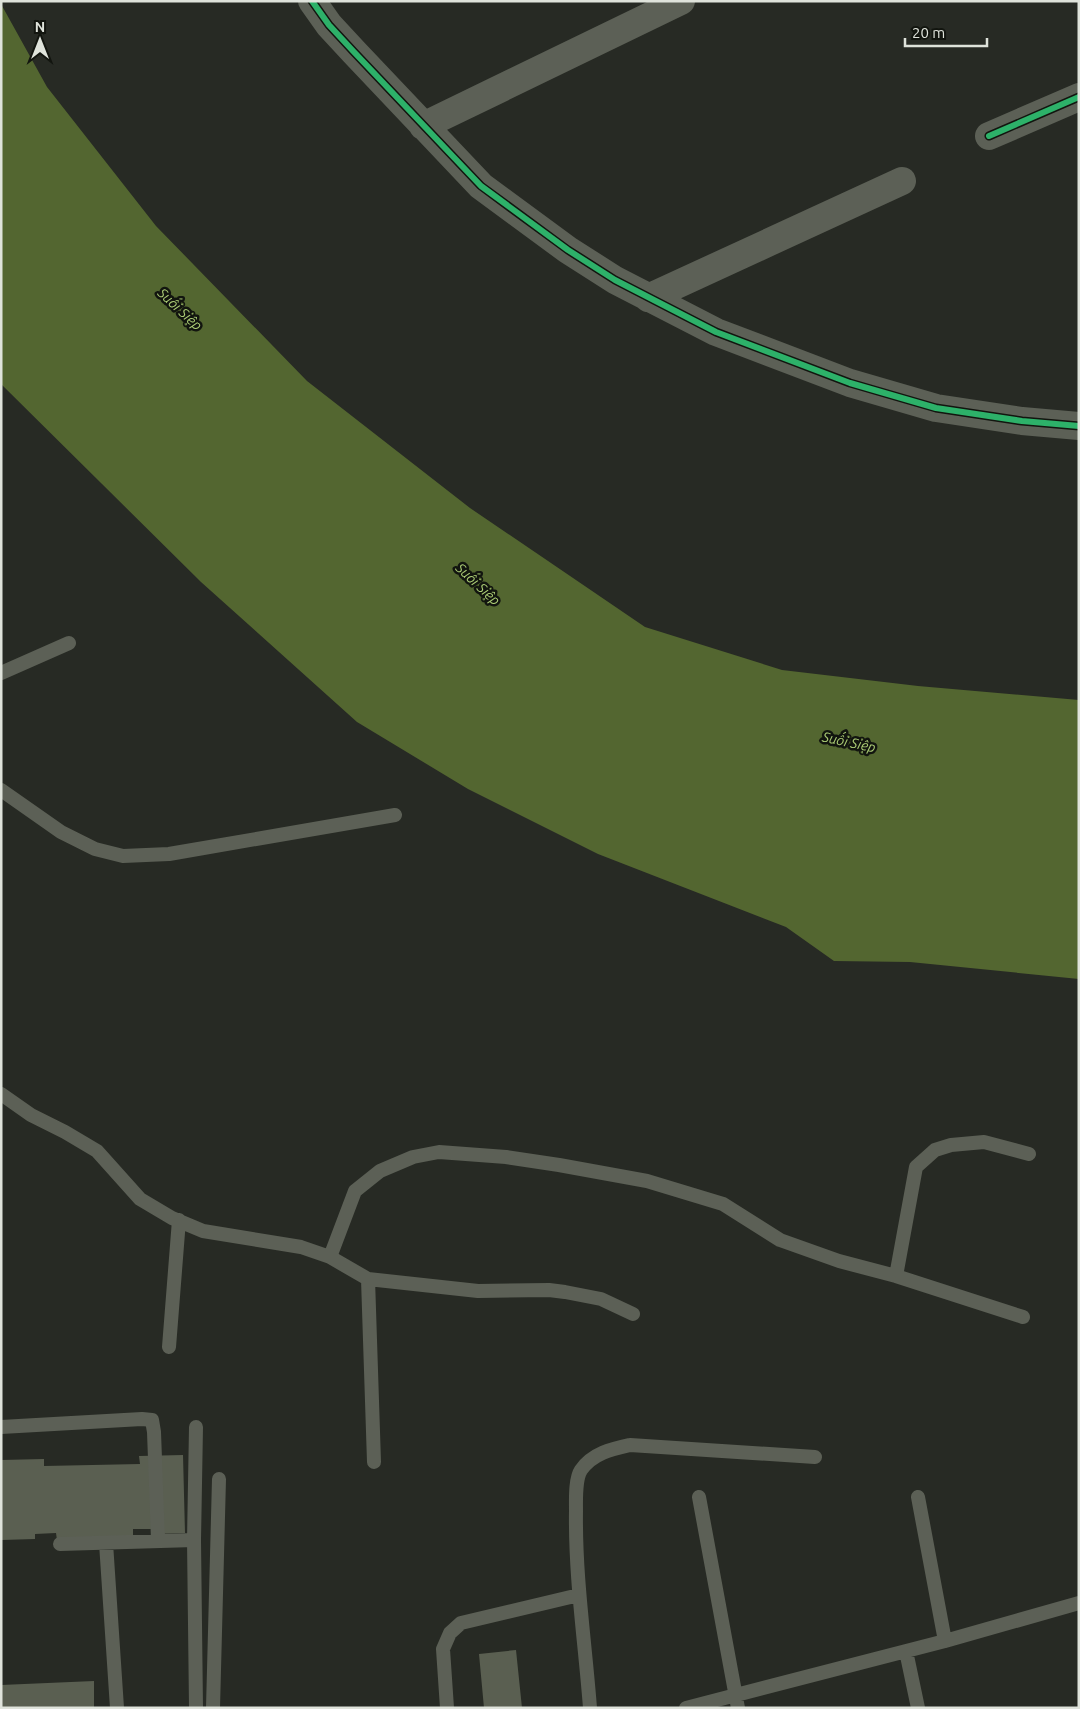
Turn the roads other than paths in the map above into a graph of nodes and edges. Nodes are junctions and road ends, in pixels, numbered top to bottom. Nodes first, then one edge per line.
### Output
1 (312, 1) edge
2 (681, 1) edge
3 (1079, 97) edge
4 (422, 126) junction
5 (990, 136) dead end
6 (902, 181) dead end
7 (648, 298) junction
8 (1079, 426) edge
9 (69, 643) dead end
10 (1, 673) edge
11 (1, 790) edge
12 (394, 815) dead end
13 (1, 1094) edge
14 (1029, 1154) dead end
15 (179, 1220) junction
16 (330, 1257) junction
17 (896, 1276) junction
18 (368, 1279) junction
19 (633, 1314) dead end
20 (1023, 1317) dead end
21 (169, 1347) dead end
22 (1, 1427) edge
23 (196, 1427) dead end
24 (815, 1457) dead end
25 (374, 1462) dead end
26 (219, 1479) dead end
27 (918, 1497) dead end
28 (700, 1498) dead end
29 (158, 1540) junction
30 (194, 1540) junction
31 (106, 1543) junction
32 (60, 1544) dead end
33 (580, 1595) junction
34 (1079, 1603) edge
35 (945, 1641) junction
36 (906, 1651) junction
37 (736, 1701) edge
38 (117, 1708) edge
39 (196, 1708) edge
40 (213, 1708) edge
41 (447, 1708) edge
42 (590, 1708) edge
43 (686, 1708) edge
44 (918, 1708) edge

1 - 4 street
2 - 4 street
3 - 5 street
4 - 7 street
6 - 7 street
7 - 8 street
9 - 10 lane
11 - 12 lane
13 - 15 lane
14 - 17 lane
15 - 16 lane
15 - 21 lane
16 - 17 lane
16 - 18 lane
17 - 20 lane
18 - 19 lane
18 - 25 lane
22 - 29 lane
23 - 30 lane
24 - 33 lane
26 - 40 lane
27 - 35 lane
28 - 37 lane
29 - 30 lane
29 - 31 lane
30 - 39 lane
31 - 32 lane
31 - 38 lane
33 - 41 lane
33 - 42 lane
34 - 35 lane
35 - 36 lane
36 - 37 lane
36 - 44 lane
37 - 43 lane

